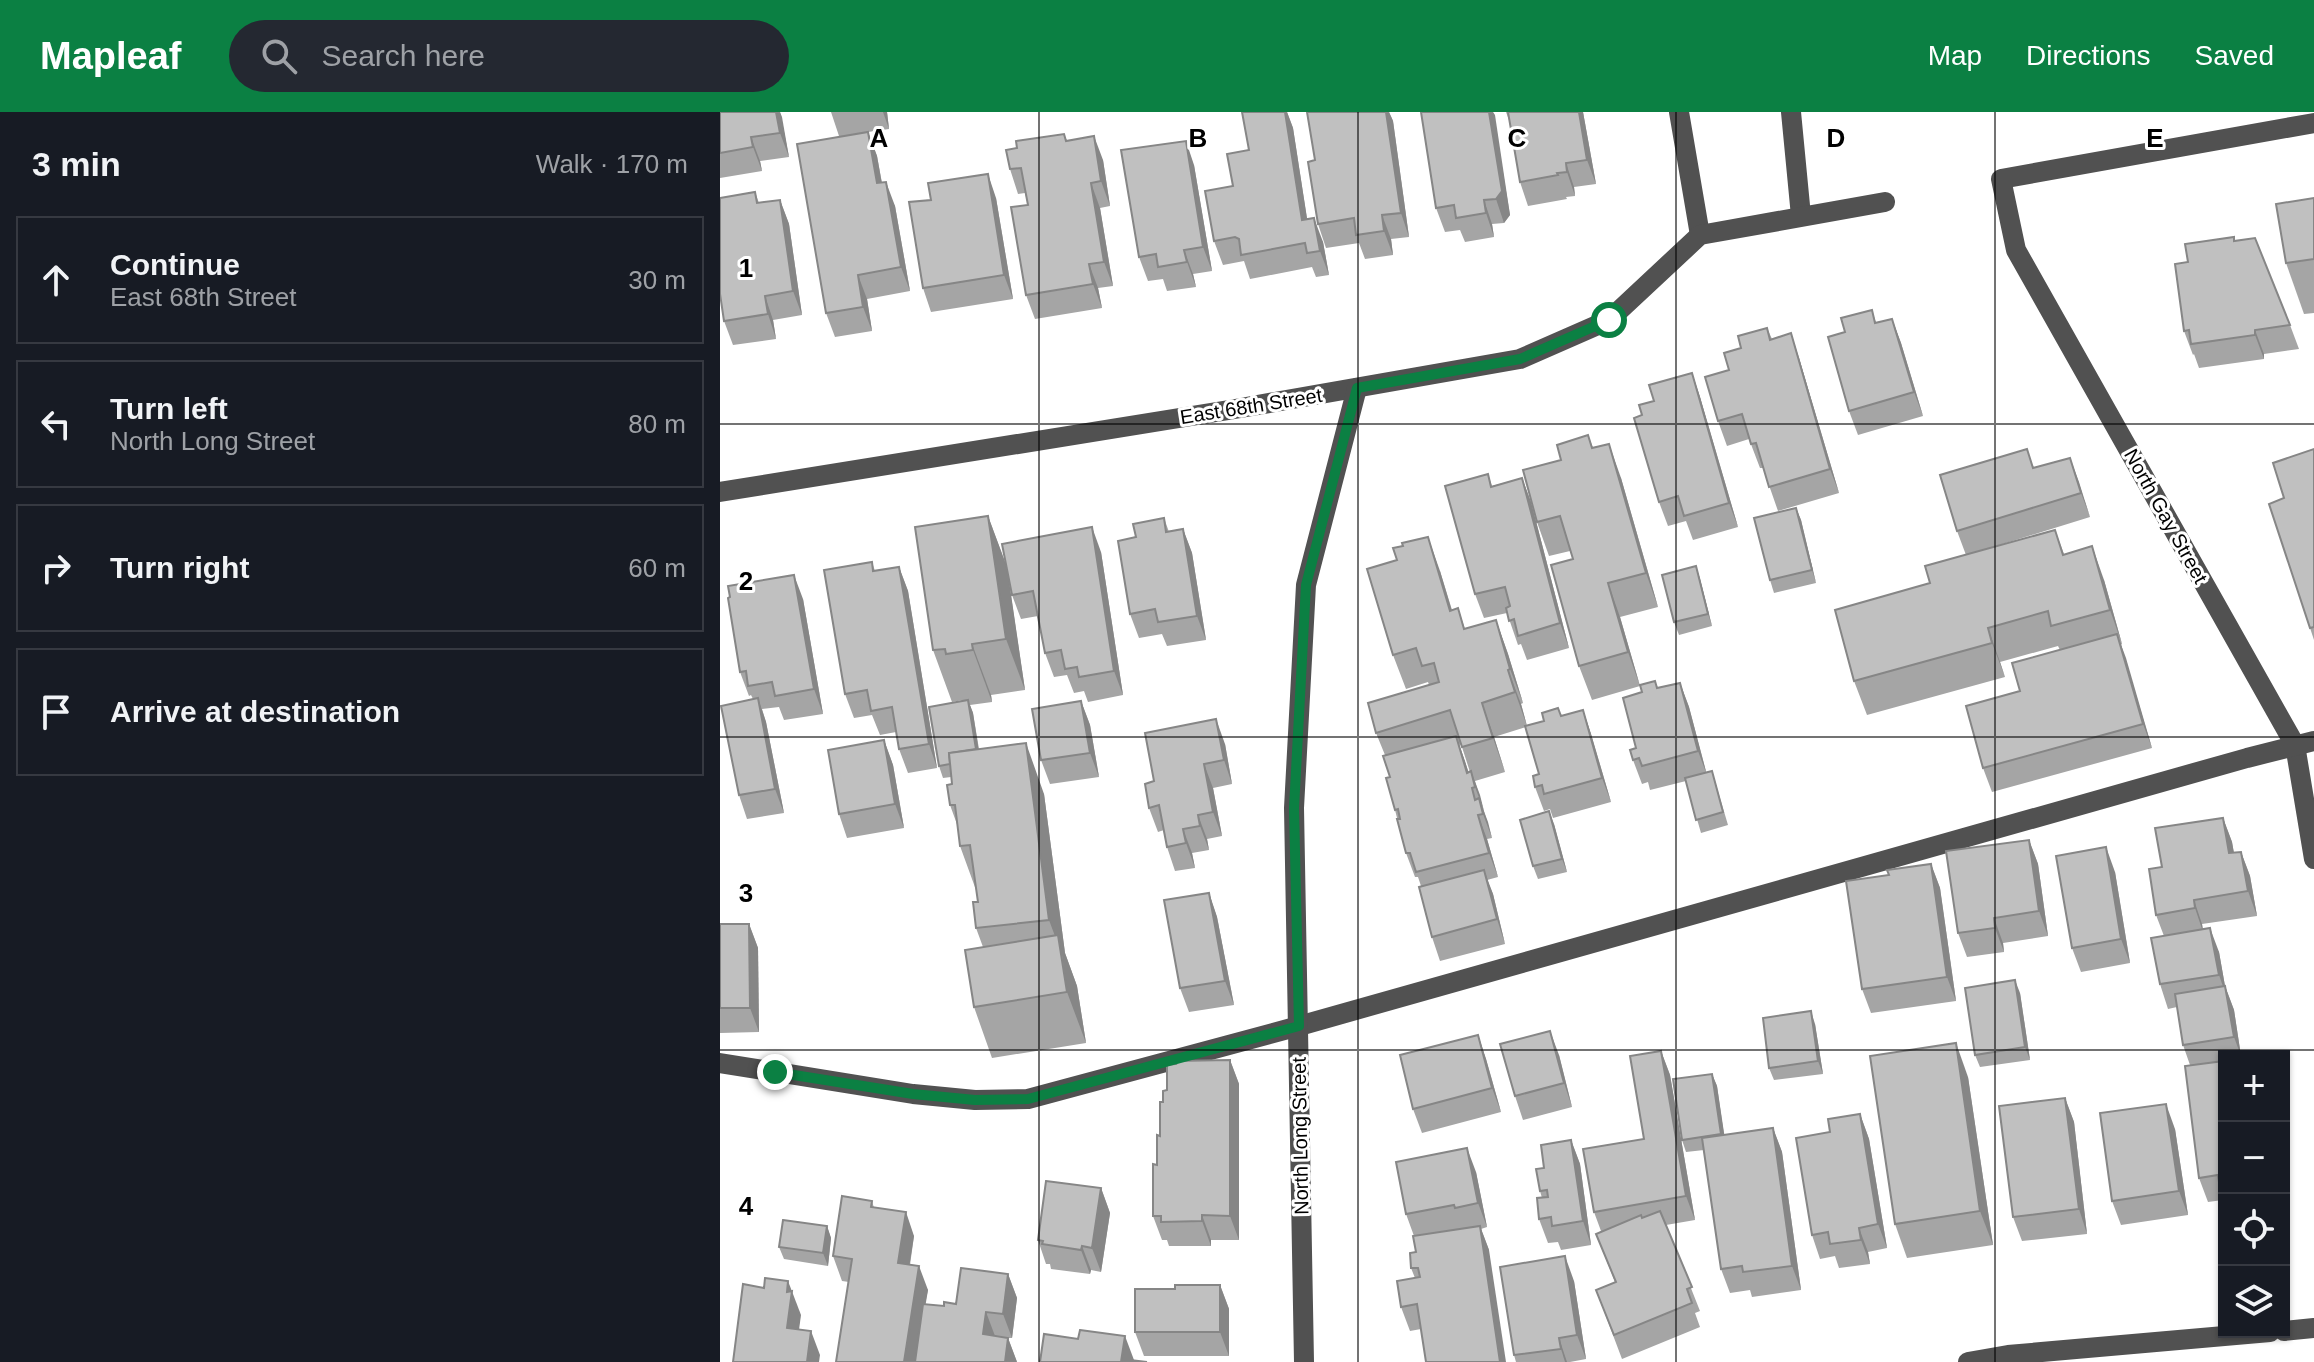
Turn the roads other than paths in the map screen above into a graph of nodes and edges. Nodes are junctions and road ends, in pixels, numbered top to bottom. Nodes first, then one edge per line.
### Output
1 (1679, 112) edge
2 (1791, 112) edge
3 (2314, 123) edge
4 (1885, 202) dead end
5 (1801, 216) junction
6 (1700, 235) junction
7 (1357, 388) junction
8 (720, 492) edge
9 (2305, 743) edge
10 (2314, 859) edge
11 (1299, 1026) junction
12 (720, 1063) edge
13 (2314, 1328) edge
14 (2290, 1330) edge
15 (2218, 1337) edge
16 (1304, 1362) edge
17 (1968, 1362) edge

1 - 6 street
2 - 5 street
3 - 9 street, North Gay Street
4 - 5 street
5 - 6 street
6 - 7 street, East 68th Street
7 - 8 street, East 68th Street
7 - 11 street, North Long Street
9 - 10 street, North Gay Street
9 - 11 street
11 - 12 street
11 - 16 street, North Long Street
13 - 14 street
15 - 17 street

